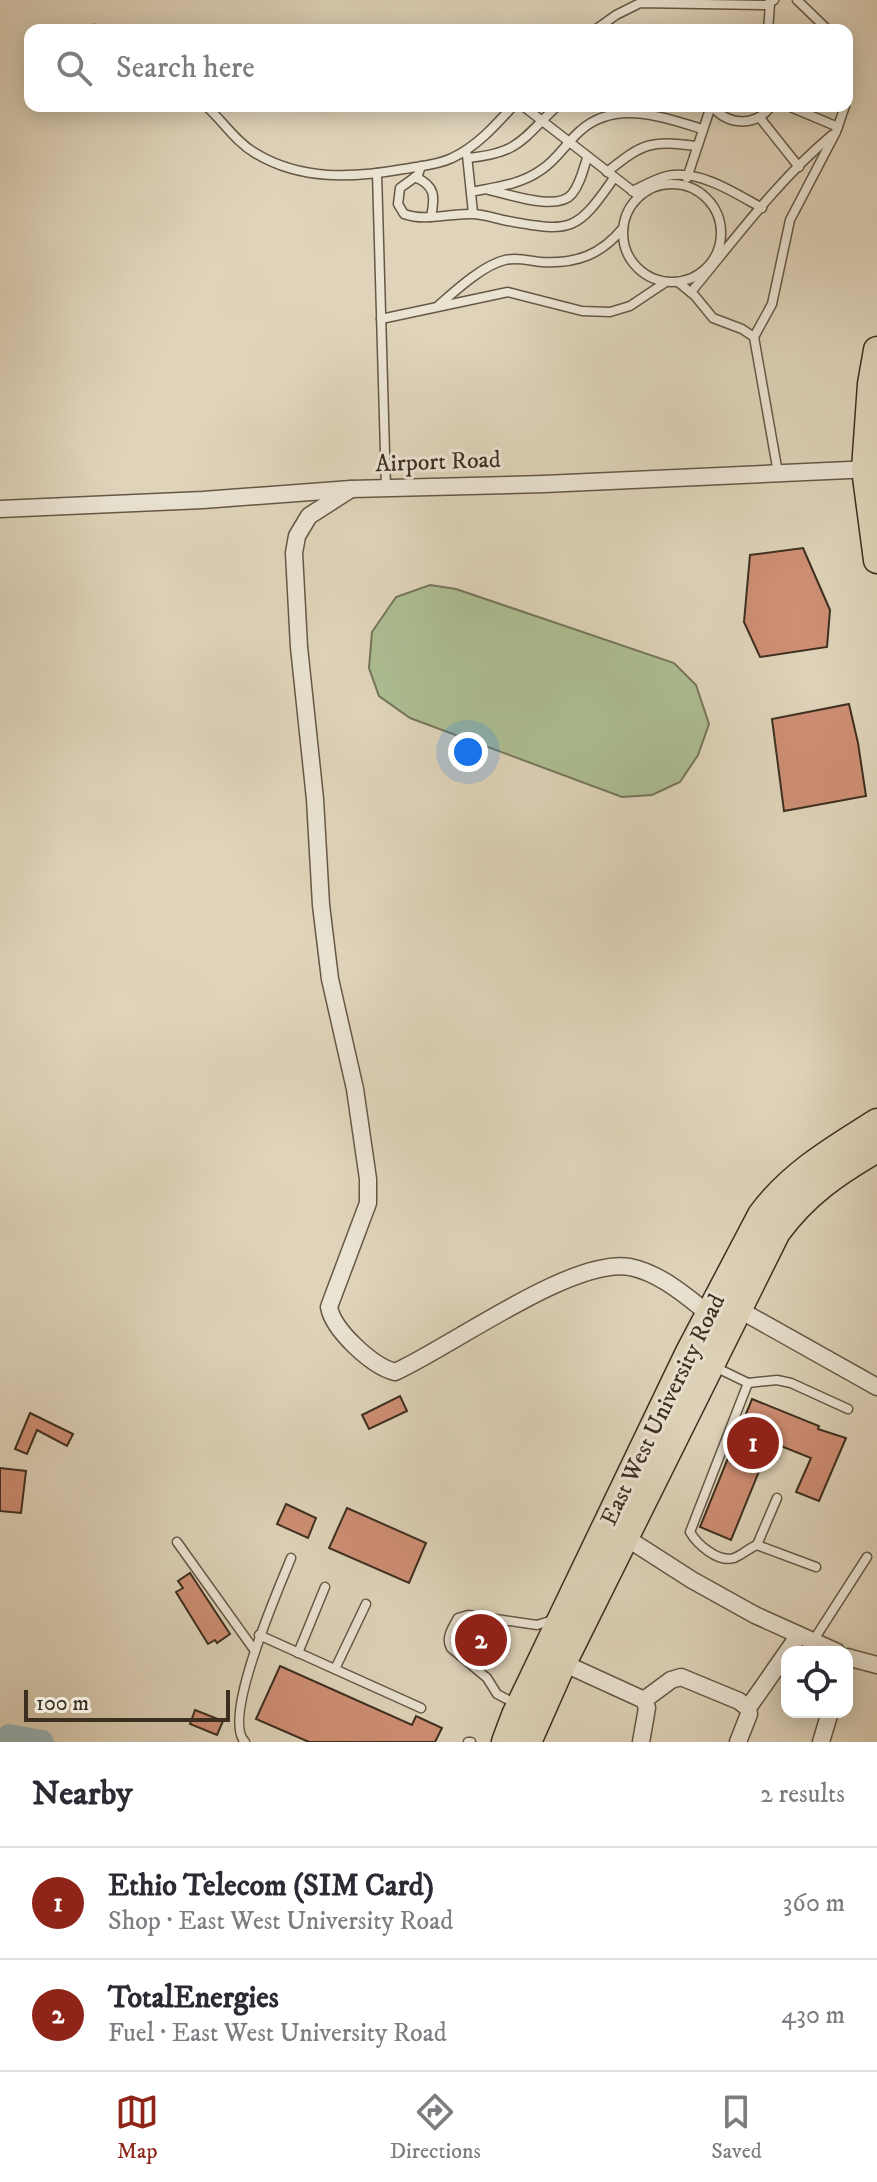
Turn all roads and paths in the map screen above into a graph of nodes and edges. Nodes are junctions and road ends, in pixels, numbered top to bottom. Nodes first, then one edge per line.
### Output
1 (797, 0) edge
2 (772, 1) edge
3 (603, 24) edge
4 (769, 24) edge
5 (822, 24) edge
6 (212, 112) edge
7 (508, 112) edge
8 (530, 112) edge
9 (551, 112) edge
10 (709, 112) edge
11 (718, 112) edge
12 (766, 112) edge
13 (806, 112) edge
14 (843, 112) edge
15 (760, 118) junction
16 (541, 121) junction
17 (702, 129) junction
18 (837, 129) junction
19 (569, 143) junction
20 (696, 146) junction
21 (467, 153) junction
22 (587, 158) junction
23 (421, 166) junction
24 (799, 167) junction
25 (377, 173) junction
26 (610, 175) junction
27 (688, 176) junction
28 (415, 177) junction
29 (684, 186) junction
30 (485, 189) junction
31 (471, 192) junction
32 (636, 194) junction
33 (762, 208) junction
34 (473, 213) junction
35 (431, 217) junction
36 (623, 227) junction
37 (666, 282) junction
38 (678, 282) junction
39 (691, 292) junction
40 (438, 306) junction
41 (381, 319) junction
42 (754, 337) junction
43 (877, 350) edge
44 (871, 469) edge
45 (778, 474) junction
46 (386, 488) junction
47 (351, 489) junction
48 (0, 509) edge
49 (877, 560) edge
50 (877, 1122) edge
51 (877, 1149) edge
52 (738, 1309) junction
53 (709, 1314) junction
54 (699, 1359) junction
55 (748, 1383) junction
56 (877, 1387) edge
57 (848, 1409) dead end
58 (777, 1498) dead end
59 (625, 1537) junction
60 (177, 1542) dead end
61 (757, 1545) junction
62 (867, 1557) dead end
63 (291, 1558) dead end
64 (816, 1567) dead end
65 (325, 1587) dead end
66 (366, 1604) dead end
67 (573, 1619) junction
68 (259, 1635) junction
69 (806, 1638) junction
70 (824, 1646) edge
71 (255, 1651) junction
72 (298, 1653) junction
73 (853, 1659) edge
74 (563, 1663) junction
75 (877, 1665) edge
76 (335, 1669) junction
77 (644, 1700) junction
78 (421, 1708) dead end
79 (748, 1708) junction
80 (529, 1710) junction
81 (828, 1718) edge
82 (245, 1742) edge
83 (505, 1742) edge
84 (528, 1742) edge
85 (641, 1742) edge
86 (738, 1742) edge
87 (821, 1742) edge

1 - 5 lane
2 - 3 lane
2 - 4 lane
6 - 25 lane
7 - 21 lane
8 - 16 lane
9 - 16 lane
10 - 17 lane
11 - 15 lane
12 - 15 lane
13 - 18 lane
14 - 18 lane
15 - 24 lane
16 - 19 lane
16 - 21 lane
17 - 19 lane
17 - 20 lane
18 - 24 lane
18 - 42 lane
19 - 22 lane
19 - 30 lane
20 - 26 lane
20 - 27 lane
21 - 23 lane
21 - 31 lane
22 - 26 lane
22 - 30 lane
23 - 25 lane
23 - 28 lane
24 - 33 lane
25 - 41 lane
26 - 32 lane
26 - 34 lane
27 - 29 lane
27 - 32 lane
27 - 33 lane
28 - 35 lane
28 - 35 lane
29 - 32 lane
29 - 38 lane
30 - 31 lane
31 - 34 lane
32 - 36 lane
33 - 39 lane
34 - 35 lane
36 - 37 lane
36 - 40 lane
37 - 38 lane
37 - 40 lane
38 - 39 lane
39 - 42 lane
40 - 41 lane
41 - 46 lane
42 - 45 lane
43 - 44 main road
44 - 45 street, Airport Road
44 - 49 main road
45 - 46 street, Airport Road
46 - 47 street, Airport Road
47 - 48 street, Airport Road
47 - 53 street
50 - 53 main road, East West University Road
51 - 52 main road, East West University Road
52 - 54 main road, East West University Road
52 - 56 street
53 - 54 main road, East West University Road
54 - 55 lane
54 - 59 main road, East West University Road
54 - 67 main road, East West University Road
55 - 57 lane
55 - 61 lane
58 - 61 lane
59 - 67 main road, East West University Road
59 - 69 street
60 - 71 lane
61 - 64 lane
62 - 69 lane
63 - 68 lane
65 - 72 lane
66 - 76 lane
67 - 74 main road, East West University Road
67 - 80 main road, East West University Road
67 - 80 lane
68 - 71 lane
68 - 72 lane
69 - 70 street
69 - 79 street
71 - 82 lane
72 - 76 lane
73 - 75 street
74 - 77 street
74 - 80 main road, East West University Road
76 - 78 lane
77 - 79 street
77 - 85 street
79 - 86 street
80 - 83 main road, East West University Road
80 - 84 main road, East West University Road
81 - 87 street

